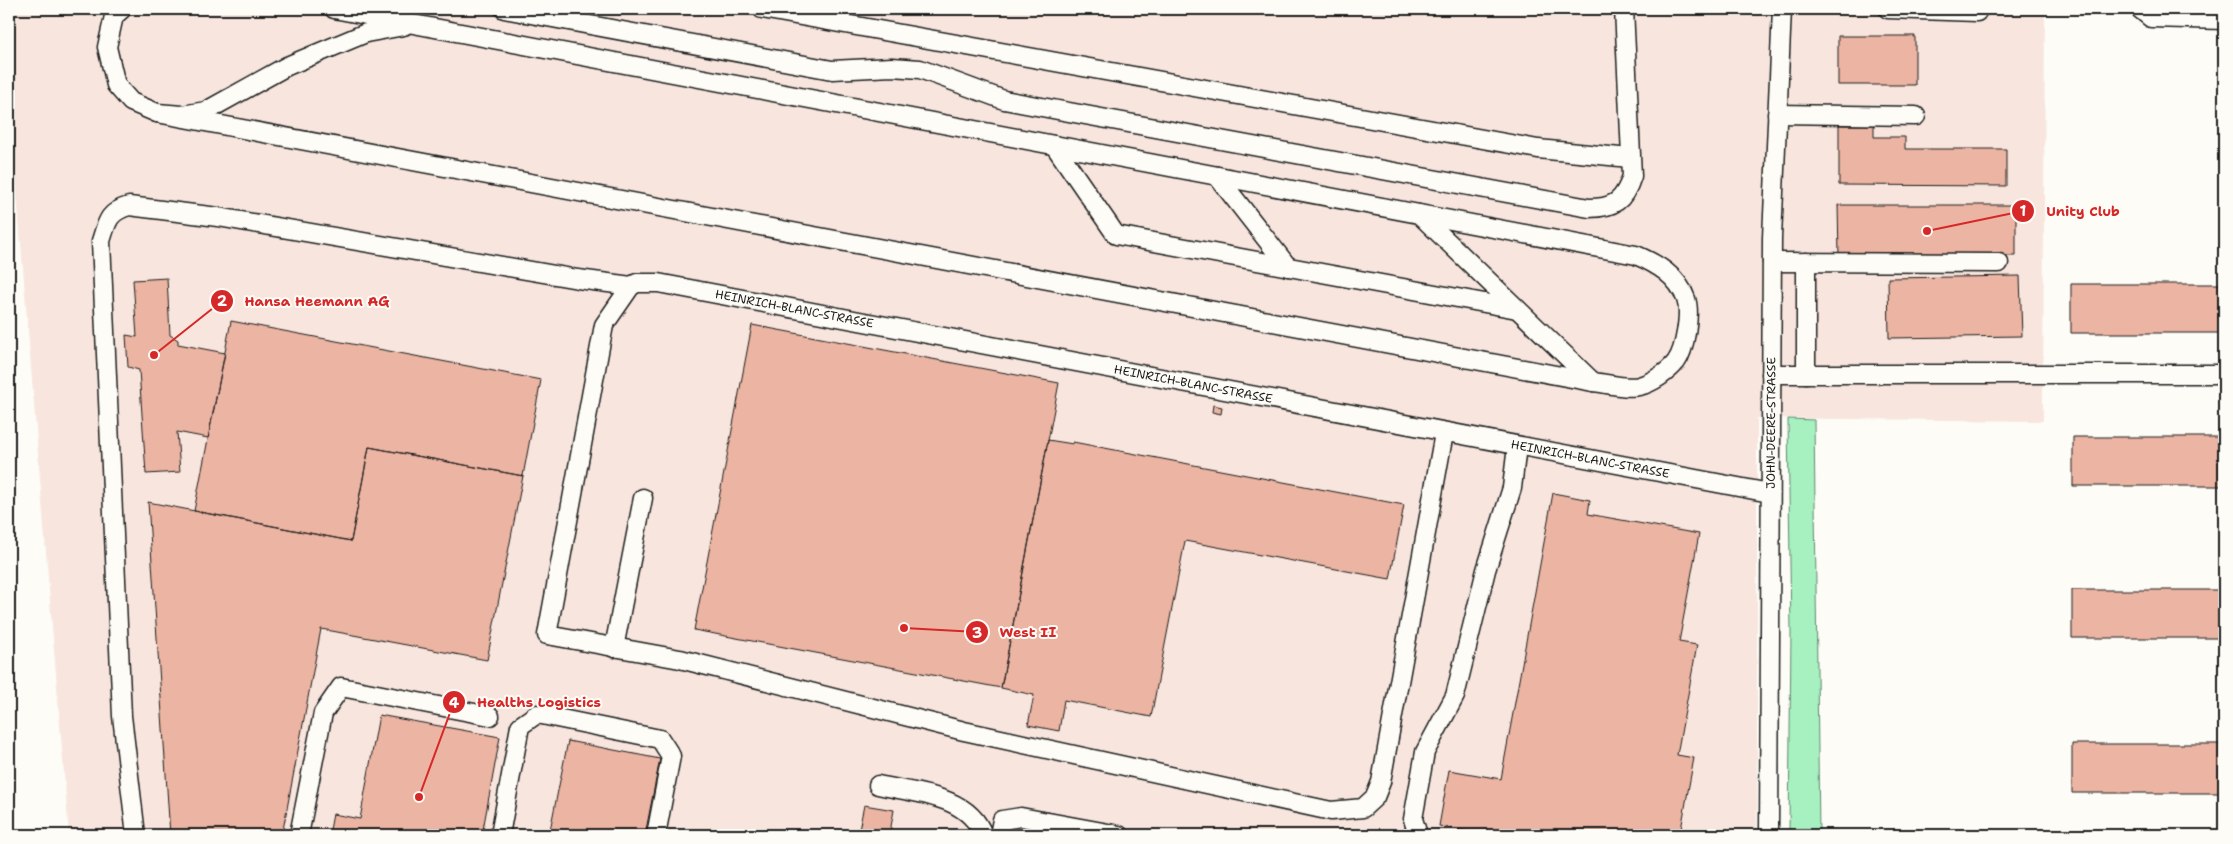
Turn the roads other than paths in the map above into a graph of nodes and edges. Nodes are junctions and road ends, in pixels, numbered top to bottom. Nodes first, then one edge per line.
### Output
1 (122, 9) edge
2 (334, 9) edge
3 (504, 9) edge
4 (762, 9) edge
5 (1624, 9) edge
6 (1782, 9) edge
7 (1888, 9) edge
8 (2140, 9) edge
9 (1977, 12) dead end
10 (2224, 20) edge
11 (413, 24) junction
12 (157, 113) junction
13 (1777, 114) junction
14 (1916, 116) dead end
15 (1054, 145) junction
16 (1630, 158) junction
17 (1217, 176) junction
18 (1419, 214) junction
19 (1772, 262) junction
20 (1806, 262) junction
21 (1999, 263) dead end
22 (1288, 267) junction
23 (627, 293) junction
24 (1517, 309) junction
25 (1771, 374) junction
26 (1806, 374) junction
27 (2224, 374) edge
28 (1593, 382) junction
29 (1444, 433) junction
30 (1517, 446) junction
31 (1770, 493) junction
32 (643, 498) dead end
33 (614, 648) junction
34 (490, 716) dead end
35 (878, 785) dead end
36 (136, 835) edge
37 (300, 835) edge
38 (500, 835) edge
39 (656, 835) edge
40 (983, 835) edge
41 (999, 835) edge
42 (1119, 835) edge
43 (1418, 835) edge
44 (1769, 835) edge

1 - 12 street
2 - 11 street
3 - 16 street
4 - 16 street
5 - 16 street
6 - 13 street, JOHN-DEERE-STRASSE
7 - 9 street
8 - 10 street
11 - 12 street
11 - 15 street
12 - 28 street
13 - 14 street
13 - 19 street, JOHN-DEERE-STRASSE
15 - 17 street
15 - 22 street
17 - 18 street
17 - 22 street
18 - 24 street
18 - 28 street
19 - 20 street
19 - 25 street, JOHN-DEERE-STRASSE
20 - 21 street
20 - 26 street
22 - 24 street
23 - 29 street, HEINRICH-BLANC-STRASSE
23 - 33 street
23 - 36 street, HEINRICH-BLANC-STRASSE
24 - 28 street
25 - 26 street
25 - 31 street, JOHN-DEERE-STRASSE
26 - 27 street
29 - 30 street, HEINRICH-BLANC-STRASSE
29 - 33 street
30 - 31 street, HEINRICH-BLANC-STRASSE
30 - 43 street
31 - 44 street, JOHN-DEERE-STRASSE
32 - 33 street
34 - 37 street
35 - 40 street
38 - 39 street
41 - 42 street

